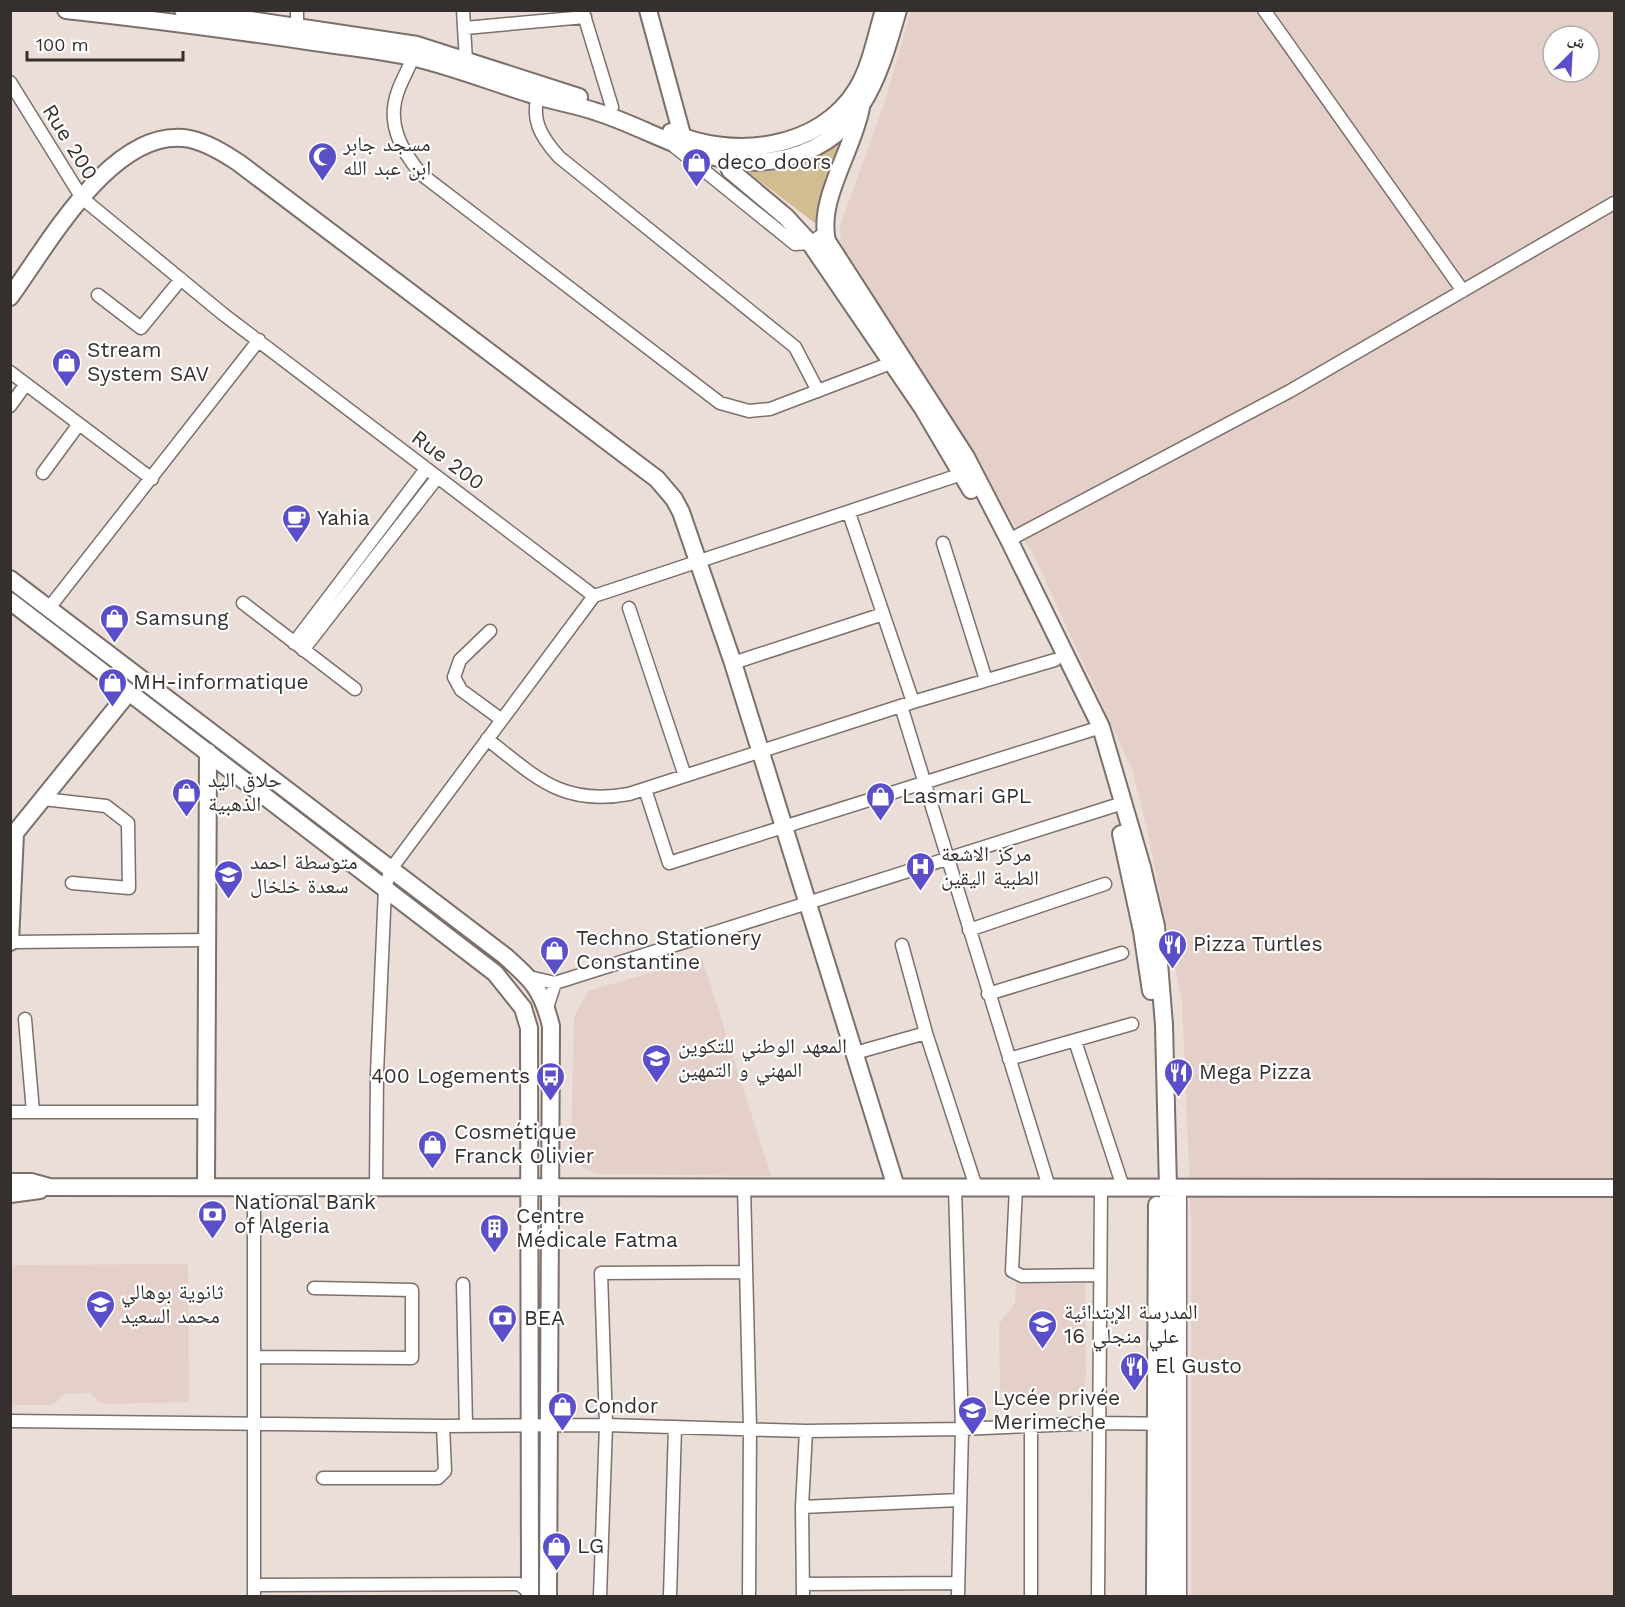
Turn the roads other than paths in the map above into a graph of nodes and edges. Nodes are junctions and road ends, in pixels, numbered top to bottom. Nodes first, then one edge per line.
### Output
1 (66, 10) edge
2 (183, 10) edge
3 (463, 10) edge
4 (648, 10) edge
5 (884, 10) edge
6 (898, 10) edge
7 (1264, 10) edge
8 (584, 14) edge
9 (297, 18) edge
10 (465, 28) junction
11 (415, 51) junction
12 (466, 61) junction
13 (10, 82) edge
14 (540, 91) junction
15 (612, 107) junction
16 (861, 107) junction
17 (680, 144) junction
18 (725, 154) junction
19 (82, 198) junction
20 (1614, 202) edge
21 (825, 233) junction
22 (810, 243) junction
23 (181, 279) junction
24 (1463, 291) junction
25 (98, 295) dead end
26 (10, 297) edge
27 (259, 340) junction
28 (891, 363) junction
29 (10, 372) edge
30 (27, 384) junction
31 (818, 391) junction
32 (10, 406) edge
33 (79, 424) junction
34 (426, 469) junction
35 (42, 474) dead end
36 (962, 474) junction
37 (437, 478) junction
38 (152, 479) junction
39 (849, 513) junction
40 (1009, 540) junction
41 (943, 543) dead end
42 (698, 563) junction
43 (10, 579) edge
44 (594, 596) junction
45 (11, 603) edge
46 (243, 603) dead end
47 (49, 608) junction
48 (628, 608) dead end
49 (883, 614) junction
50 (490, 631) dead end
51 (298, 646) junction
52 (1055, 660) junction
53 (733, 663) junction
54 (986, 680) junction
55 (355, 689) dead end
56 (129, 692) junction
57 (907, 704) junction
58 (502, 720) junction
59 (1096, 728) junction
60 (487, 739) junction
61 (208, 752) junction
62 (759, 753) junction
63 (684, 776) junction
64 (925, 783) junction
65 (645, 789) junction
66 (43, 799) junction
67 (1118, 805) junction
68 (783, 828) junction
69 (13, 832) edge
70 (946, 859) junction
71 (391, 869) junction
72 (72, 884) dead end
73 (1105, 884) dead end
74 (385, 888) junction
75 (808, 903) junction
76 (969, 930) junction
77 (207, 940) junction
78 (11, 942) edge
79 (902, 945) dead end
80 (1122, 953) dead end
81 (529, 977) junction
82 (555, 983) junction
83 (988, 994) junction
84 (547, 1008) junction
85 (25, 1019) dead end
86 (1132, 1024) dead end
87 (926, 1033) junction
88 (1075, 1041) junction
89 (855, 1053) junction
90 (1009, 1059) junction
91 (10, 1112) edge
92 (33, 1112) junction
93 (205, 1112) junction
94 (10, 1182) edge
95 (206, 1186) junction
96 (254, 1186) junction
97 (376, 1186) junction
98 (551, 1186) junction
99 (744, 1186) junction
100 (49, 1187) junction
101 (530, 1187) junction
102 (896, 1187) junction
103 (955, 1187) junction
104 (976, 1187) junction
105 (1016, 1187) junction
106 (1049, 1187) junction
107 (1101, 1187) junction
108 (1123, 1187) junction
109 (1169, 1188) junction
110 (1614, 1188) edge
111 (10, 1194) edge
112 (746, 1272) junction
113 (1100, 1275) junction
114 (463, 1284) dead end
115 (314, 1288) dead end
116 (255, 1357) junction
117 (10, 1421) edge
118 (1098, 1423) junction
119 (255, 1424) junction
120 (1031, 1424) junction
121 (1168, 1424) junction
122 (606, 1425) junction
123 (443, 1426) junction
124 (466, 1426) junction
125 (530, 1426) junction
126 (549, 1426) junction
127 (675, 1427) junction
128 (750, 1428) junction
129 (962, 1429) junction
130 (806, 1431) junction
131 (323, 1478) dead end
132 (959, 1500) junction
133 (802, 1507) junction
134 (452, 1583) junction
135 (958, 1583) junction
136 (527, 1587) edge
137 (803, 1590) edge
138 (254, 1591) edge
139 (448, 1596) edge
140 (548, 1596) edge
141 (600, 1596) edge
142 (670, 1596) edge
143 (749, 1596) edge
144 (958, 1596) edge
145 (1031, 1596) edge
146 (1098, 1596) edge
147 (1155, 1596) edge
148 (1168, 1596) edge
149 (1180, 1596) edge

1 - 11 main road
2 - 9 main road
3 - 10 street
4 - 17 main road
5 - 18 main road
6 - 16 main road
7 - 24 street
8 - 10 street
8 - 15 street
9 - 11 main road
10 - 12 street
11 - 12 main road
11 - 14 main road
11 - 31 street
12 - 14 main road
13 - 19 street, Rue 200
14 - 15 main road
14 - 17 main road
14 - 31 street
15 - 17 main road
16 - 18 main road
16 - 21 main road
17 - 18 main road
17 - 22 street
18 - 22 main road
19 - 23 street, Rue 200
19 - 26 main road
19 - 42 main road
20 - 24 street
21 - 22 street
21 - 40 main road
22 - 28 main road
23 - 25 street
23 - 27 street, Rue 200
24 - 40 street
27 - 34 street, Rue 200
27 - 38 street
28 - 31 street
28 - 36 main road
29 - 30 street
30 - 32 street
30 - 33 street
33 - 35 street
33 - 38 street
34 - 37 street, Rue 200
34 - 51 street
36 - 39 street
36 - 52 main road
37 - 44 street, Rue 200
37 - 51 street
38 - 47 street
39 - 42 street
39 - 49 street
40 - 59 main road
41 - 54 street
42 - 44 street
42 - 53 main road
43 - 47 main road
44 - 58 street
45 - 56 main road
46 - 51 street
47 - 71 main road
48 - 63 street
49 - 53 street
49 - 57 street
50 - 58 street
51 - 55 street
52 - 54 street
52 - 59 main road
53 - 62 main road
54 - 57 street
56 - 61 main road
56 - 66 main road
57 - 62 street
57 - 64 street
58 - 60 street
59 - 64 street
59 - 67 main road
60 - 65 street
60 - 71 street
61 - 74 main road
61 - 77 main road
62 - 63 street
62 - 68 main road
63 - 65 street
64 - 68 street
64 - 70 street
65 - 68 street
66 - 69 main road
66 - 72 street
67 - 70 street
67 - 109 main road
68 - 75 main road
69 - 78 main road
70 - 75 street
70 - 76 street
71 - 74 street
71 - 81 main road
73 - 76 street
74 - 97 street
74 - 101 main road
75 - 82 street
75 - 89 main road
76 - 83 street
77 - 78 street
77 - 93 main road
79 - 87 street
80 - 83 street
81 - 82 street
81 - 84 main road
82 - 84 street
83 - 90 street
84 - 98 main road
85 - 92 street
86 - 88 street
87 - 89 street
87 - 104 street
88 - 90 street
88 - 108 street
89 - 102 main road
90 - 106 street
91 - 92 street
92 - 93 street
93 - 95 main road
94 - 100 main road
95 - 96 main road
95 - 100 main road
96 - 97 main road
96 - 116 street
97 - 101 main road
98 - 99 main road
98 - 101 main road
98 - 126 main road
99 - 102 main road
99 - 112 street
100 - 111 main road
101 - 125 main road
102 - 103 main road
103 - 104 main road
103 - 129 street
104 - 105 main road
105 - 106 main road
105 - 113 street
106 - 107 main road
107 - 108 main road
107 - 113 street
108 - 109 main road
109 - 110 main road
109 - 121 main road
112 - 122 street
112 - 128 street
113 - 118 street
114 - 124 street
115 - 116 street
116 - 119 street
117 - 119 street
118 - 120 street
118 - 121 street
118 - 146 street
119 - 123 street
119 - 138 street
120 - 129 street
120 - 145 street
121 - 147 main road
121 - 148 main road
121 - 149 street
122 - 126 street
122 - 127 street
122 - 141 street
123 - 124 street
123 - 131 street
124 - 125 street
125 - 126 street
125 - 136 main road
126 - 140 main road
127 - 128 street
127 - 142 street
128 - 130 street
128 - 143 street
129 - 130 street
129 - 132 street
130 - 133 street
132 - 133 street
132 - 135 street
133 - 137 street
134 - 136 street
134 - 138 street
134 - 139 street
135 - 137 street
135 - 144 street

